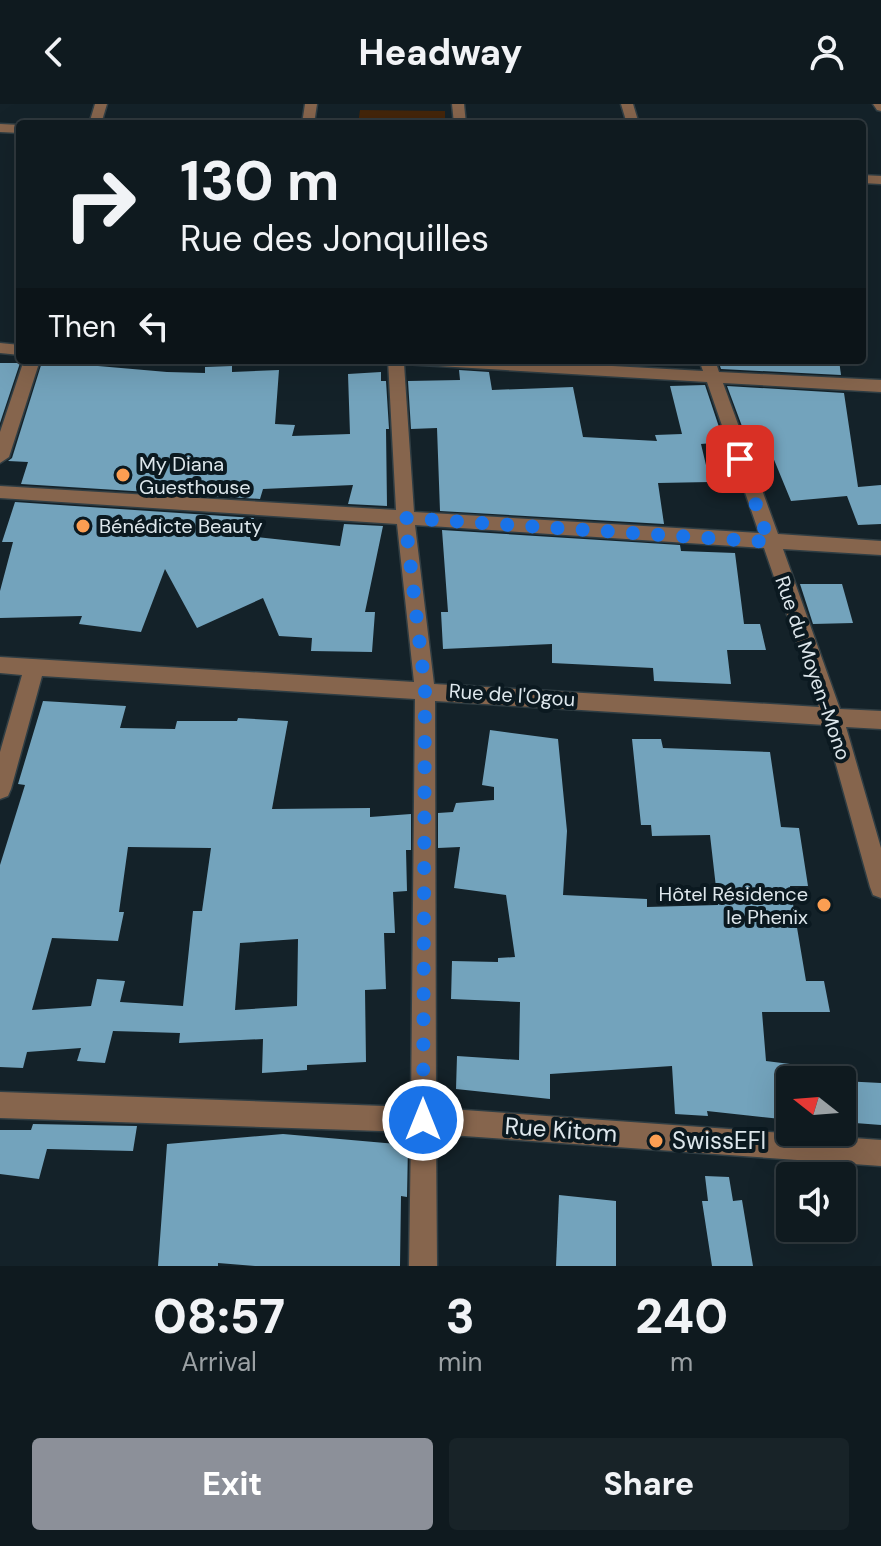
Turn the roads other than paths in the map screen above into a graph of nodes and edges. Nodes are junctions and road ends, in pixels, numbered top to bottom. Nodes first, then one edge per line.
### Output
1 (31, 364) edge
2 (396, 364) edge
3 (558, 364) edge
4 (710, 368) edge
5 (881, 386) edge
6 (0, 457) edge
7 (0, 492) edge
8 (405, 518) junction
9 (769, 542) junction
10 (881, 548) edge
11 (0, 665) edge
12 (34, 668) junction
13 (425, 689) junction
14 (833, 717) junction
15 (881, 720) edge
16 (0, 789) edge
17 (881, 887) edge
18 (0, 1105) edge
19 (423, 1120) junction
20 (881, 1153) edge
21 (423, 1266) edge

1 - 6 street
2 - 8 street
3 - 4 street
4 - 5 street
4 - 9 street, Rue du Moyen-Mono
7 - 8 street
8 - 9 street
8 - 13 street
9 - 10 street
9 - 14 street, Rue du Moyen-Mono
11 - 12 street, Rue de l'Ogou
12 - 13 street, Rue de l'Ogou
12 - 16 street
13 - 14 street, Rue de l'Ogou
13 - 19 street
14 - 15 street, Rue de l'Ogou
14 - 17 street, Rue du Moyen-Mono
18 - 19 street, Rue Kitom
19 - 20 street, Rue Kitom
19 - 21 street

